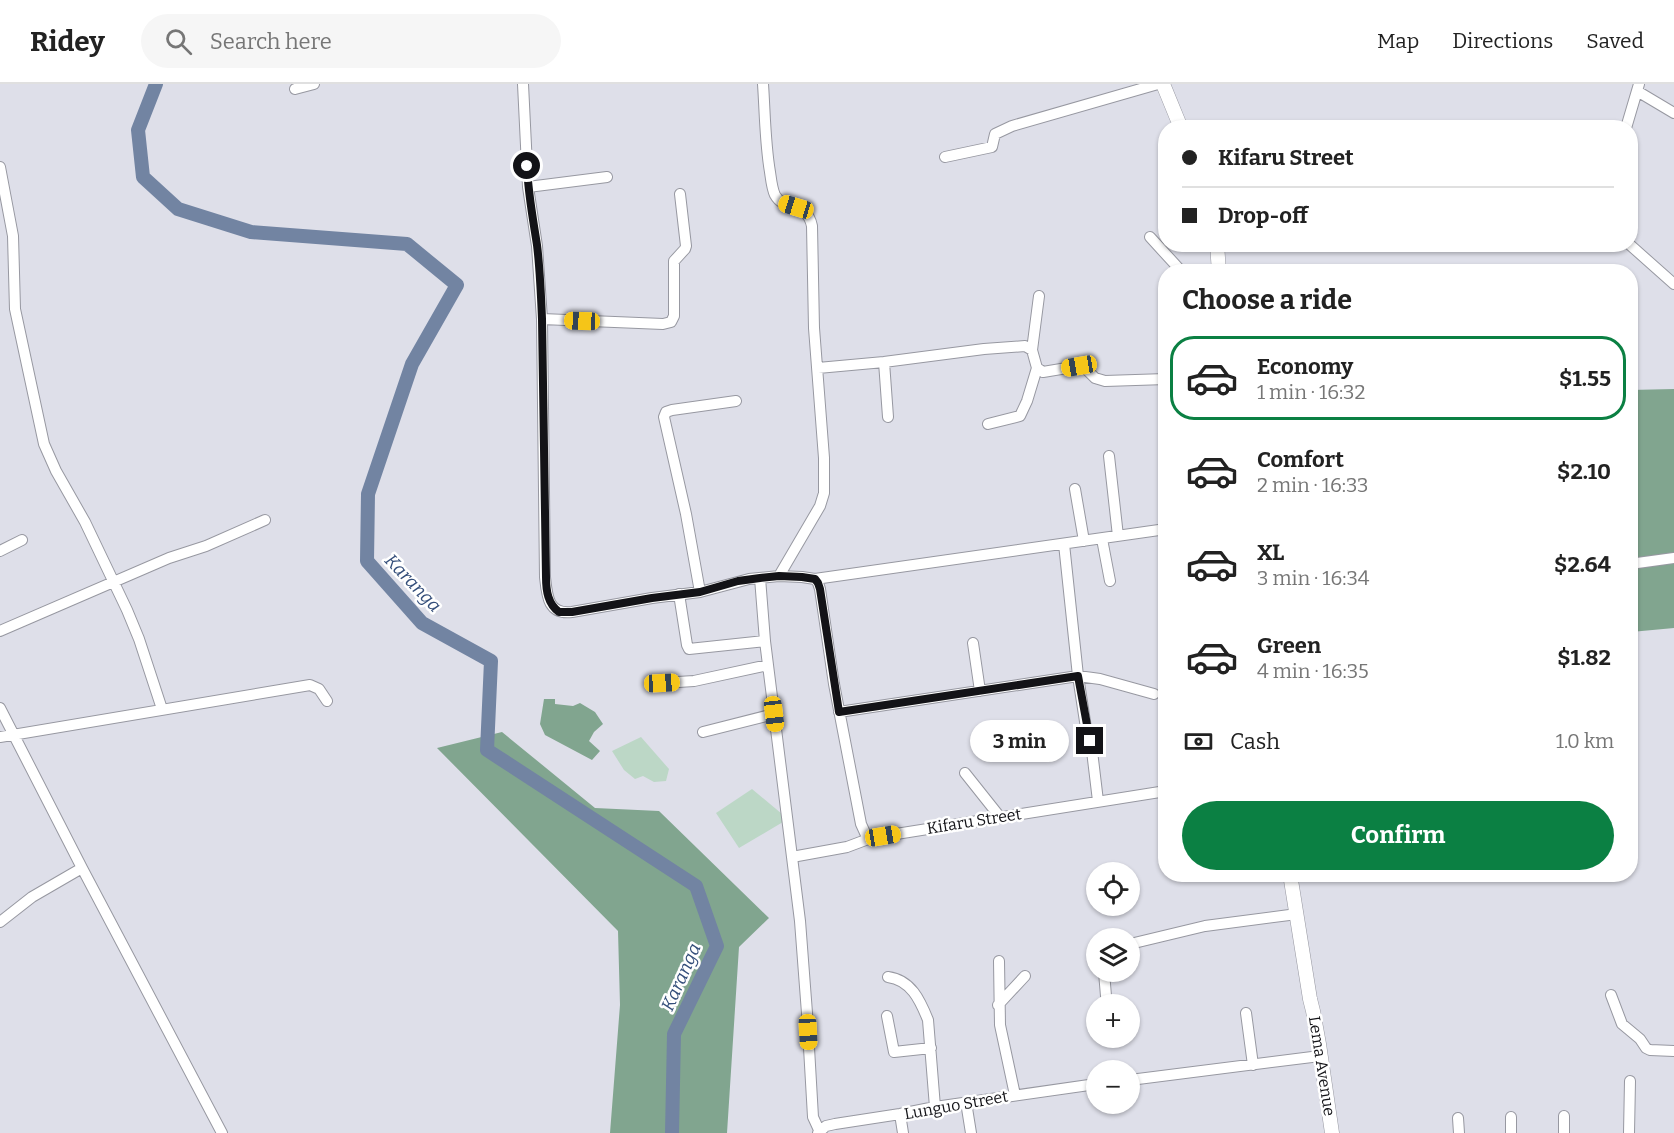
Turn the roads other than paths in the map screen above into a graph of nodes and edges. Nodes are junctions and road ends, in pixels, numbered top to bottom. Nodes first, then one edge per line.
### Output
1 (314, 84) edge
2 (523, 84) edge
3 (763, 84) edge
4 (1160, 84) edge
5 (1638, 88) edge
6 (295, 89) dead end
7 (1674, 113) edge
8 (1177, 120) edge
9 (1628, 120) edge
10 (945, 157) dead end
11 (0, 166) edge
12 (607, 177) dead end
13 (528, 187) junction
14 (680, 194) dead end
15 (1150, 237) dead end
16 (1158, 246) edge
17 (1164, 252) edge
18 (1638, 252) edge
19 (1175, 264) edge
20 (1674, 284) edge
21 (1039, 296) dead end
22 (542, 319) junction
23 (1032, 350) junction
24 (884, 362) junction
25 (818, 368) junction
26 (1037, 368) junction
27 (1158, 379) edge
28 (736, 401) dead end
29 (888, 417) dead end
30 (988, 424) dead end
31 (1109, 456) dead end
32 (1075, 489) dead end
33 (266, 520) dead end
34 (1158, 530) edge
35 (1118, 536) junction
36 (1102, 538) junction
37 (22, 540) dead end
38 (1084, 541) junction
39 (1064, 544) junction
40 (0, 551) edge
41 (1674, 558) edge
42 (1638, 563) edge
43 (779, 576) junction
44 (760, 578) junction
45 (815, 579) junction
46 (1110, 581) dead end
47 (114, 582) junction
48 (700, 592) junction
49 (680, 594) junction
50 (0, 631) edge
51 (765, 641) junction
52 (973, 643) dead end
53 (768, 665) junction
54 (1078, 676) junction
55 (662, 683) dead end
56 (980, 691) junction
57 (1154, 694) dead end
58 (327, 701) dead end
59 (0, 708) edge
60 (162, 709) junction
61 (839, 712) junction
62 (774, 714) junction
63 (703, 732) dead end
64 (13, 735) junction
65 (0, 737) edge
66 (965, 773) dead end
67 (1158, 792) edge
68 (1098, 801) junction
69 (1000, 817) junction
70 (871, 838) junction
71 (792, 857) junction
72 (82, 868) junction
73 (1291, 882) edge
74 (1297, 914) junction
75 (0, 921) edge
76 (1140, 942) edge
77 (999, 961) dead end
78 (1025, 976) dead end
79 (888, 977) dead end
80 (1611, 995) dead end
81 (999, 1005) junction
82 (1246, 1014) dead end
83 (887, 1016) dead end
84 (932, 1048) junction
85 (1674, 1051) edge
86 (1320, 1056) junction
87 (1253, 1065) junction
88 (1140, 1079) edge
89 (1630, 1081) dead end
90 (1086, 1085) edge
91 (1015, 1095) junction
92 (966, 1102) junction
93 (935, 1107) junction
94 (900, 1114) junction
95 (1564, 1116) dead end
96 (1511, 1117) dead end
97 (1458, 1118) dead end
98 (819, 1132) edge
99 (222, 1133) edge
100 (903, 1133) edge
101 (971, 1133) edge
102 (1332, 1133) edge
103 (1459, 1133) edge
104 (1511, 1133) edge
105 (1564, 1133) edge
106 (1629, 1133) edge

1 - 6 street
2 - 13 street
3 - 25 street
4 - 8 main road
4 - 10 street
5 - 7 street
5 - 9 street
11 - 47 street
12 - 13 street
13 - 22 street
14 - 22 street
15 - 16 street
17 - 19 street
18 - 20 street
21 - 23 street
22 - 49 street
23 - 24 street
23 - 26 street
24 - 25 street
24 - 29 street
25 - 43 street
26 - 27 street
26 - 30 street
28 - 48 street
31 - 35 street
32 - 38 street
33 - 47 street
34 - 35 street
35 - 36 street
36 - 38 street
36 - 46 street
37 - 40 street
38 - 39 street
39 - 45 street
39 - 54 street
41 - 42 street
43 - 44 street
43 - 45 street
44 - 48 street
44 - 51 street
45 - 61 street
47 - 50 street
47 - 60 street
48 - 49 street
49 - 51 street
51 - 53 street
52 - 56 street
53 - 55 street
53 - 62 street
54 - 56 street
54 - 57 street
54 - 68 street
56 - 61 street
58 - 60 street
59 - 64 street
60 - 64 street
61 - 70 street
62 - 63 street
62 - 71 street
64 - 65 street
64 - 72 street
66 - 69 street
67 - 68 street, Kifaru Street
68 - 69 street, Kifaru Street
69 - 70 street, Kifaru Street
70 - 71 street, Kifaru Street
71 - 98 street
72 - 75 street
72 - 99 street
73 - 74 main road, Lema Avenue
74 - 76 street
74 - 86 main road, Lema Avenue
77 - 81 street
78 - 81 street
79 - 84 street
80 - 85 street
81 - 91 street
82 - 87 street
83 - 84 street
84 - 93 street
86 - 87 street
86 - 102 main road, Lema Avenue
87 - 88 street
89 - 106 street
90 - 91 street, Lunguo Street
91 - 92 street, Lunguo Street
92 - 93 street, Lunguo Street
92 - 101 street
93 - 94 street, Lunguo Street
94 - 98 street, Lunguo Street
94 - 100 street
95 - 105 street
96 - 104 street
97 - 103 street

